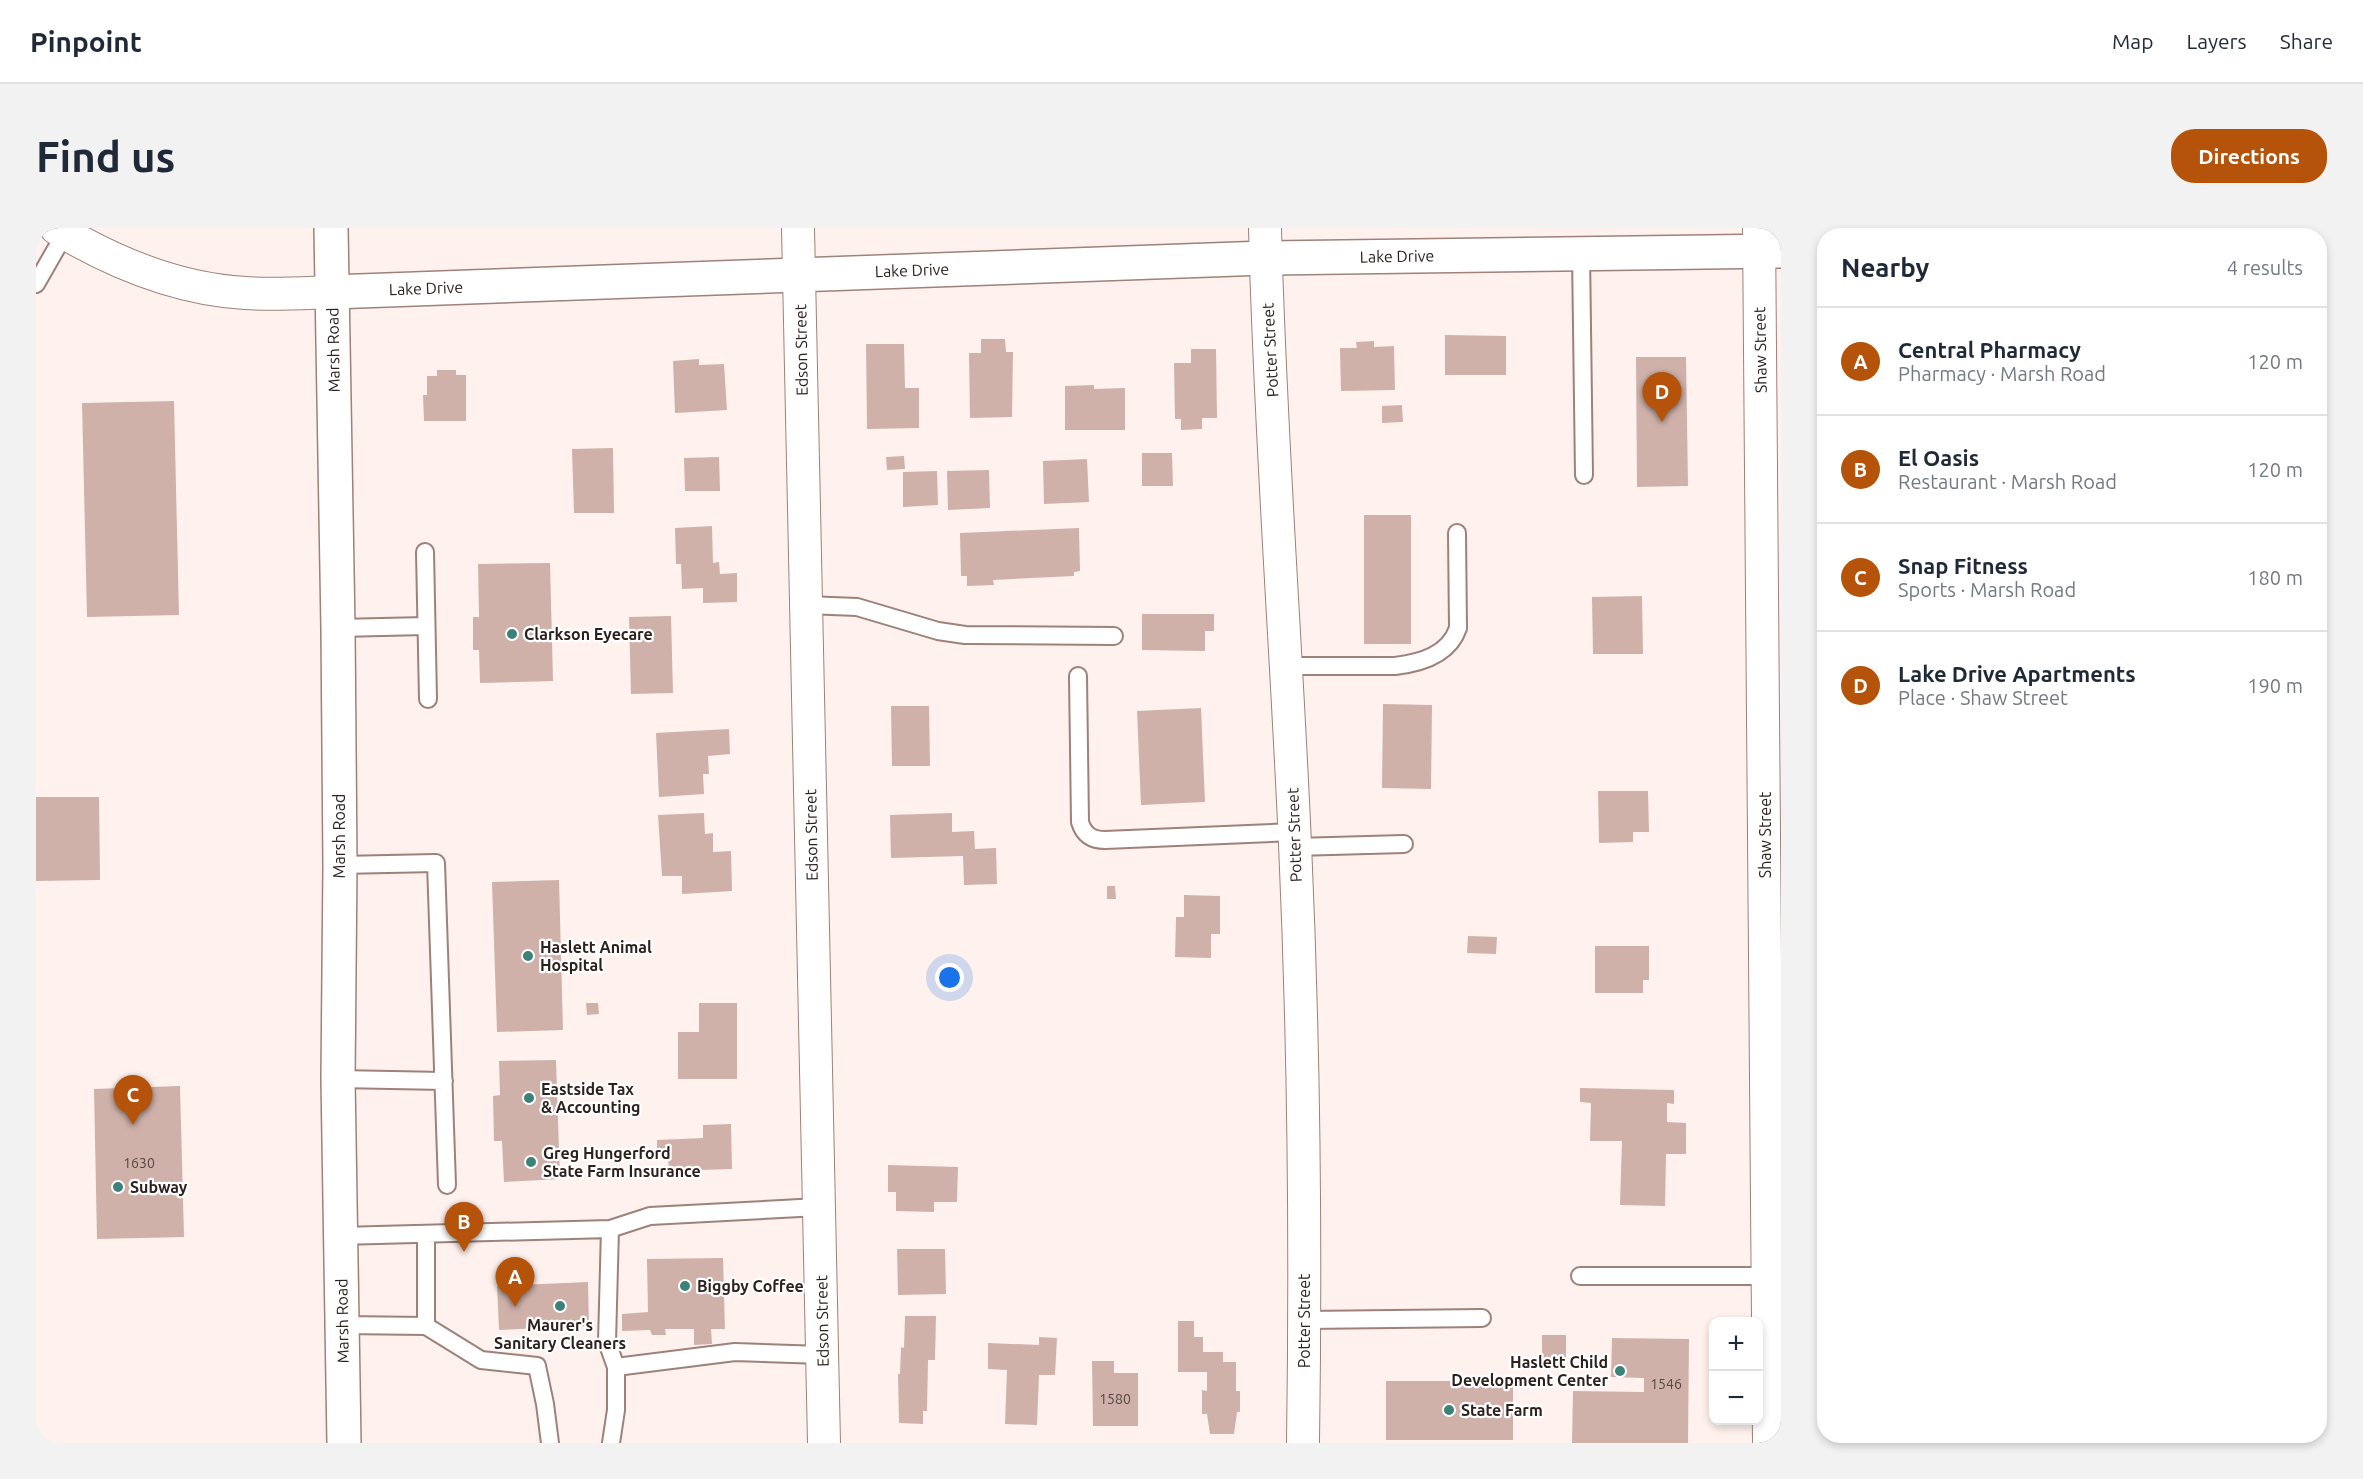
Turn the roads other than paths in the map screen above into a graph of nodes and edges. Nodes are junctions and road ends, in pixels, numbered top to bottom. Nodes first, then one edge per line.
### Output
1 (331, 228) edge
2 (798, 228) edge
3 (63, 230) edge
4 (1265, 243) edge
5 (1766, 243) edge
6 (1581, 253) junction
7 (799, 274) junction
8 (36, 284) edge
9 (332, 292) junction
10 (1584, 475) dead end
11 (1457, 533) dead end
12 (425, 552) dead end
13 (806, 605) junction
14 (426, 626) junction
15 (338, 628) junction
16 (1114, 636) dead end
17 (1286, 666) junction
18 (1078, 676) dead end
19 (428, 699) dead end
20 (1773, 776) edge
21 (1295, 839) junction
22 (1404, 844) dead end
23 (340, 865) junction
24 (338, 1079) junction
25 (444, 1081) junction
26 (447, 1185) dead end
27 (819, 1207) junction
28 (610, 1229) junction
29 (426, 1234) junction
30 (340, 1236) junction
31 (1580, 1276) dead end
32 (1768, 1276) junction
33 (1482, 1318) dead end
34 (1305, 1320) junction
35 (342, 1325) junction
36 (426, 1326) junction
37 (823, 1355) junction
38 (616, 1367) junction
39 (344, 1443) edge
40 (550, 1443) edge
41 (611, 1443) edge
42 (824, 1443) edge
43 (1303, 1443) edge
44 (1769, 1443) edge

1 - 9 street, Marsh Road
2 - 7 street, Edson Street
3 - 8 lane
3 - 9 street, Lake Drive
4 - 6 street, Lake Drive
4 - 7 street, Lake Drive
4 - 17 street, Potter Street
5 - 6 street, Lake Drive
5 - 20 street, Shaw Street
6 - 10 lane
7 - 9 street, Lake Drive
7 - 13 street, Edson Street
9 - 15 street, Marsh Road
11 - 17 lane
12 - 14 lane
13 - 16 lane
13 - 27 street, Edson Street
14 - 15 lane
14 - 19 lane
15 - 23 street, Marsh Road
17 - 21 street, Potter Street
18 - 21 lane
20 - 32 street, Shaw Street
21 - 22 lane
21 - 34 street, Potter Street
23 - 24 street, Marsh Road
23 - 25 lane
24 - 25 lane
24 - 30 street, Marsh Road
25 - 26 lane
27 - 28 lane
27 - 37 street, Edson Street
28 - 29 lane
28 - 38 lane
29 - 30 lane
29 - 36 lane
30 - 35 street, Marsh Road
31 - 32 lane
32 - 44 street, Shaw Street
33 - 34 lane
34 - 43 street, Potter Street
35 - 36 lane
35 - 39 street, Marsh Road
36 - 40 lane
37 - 38 lane
37 - 42 street, Edson Street
38 - 41 lane

